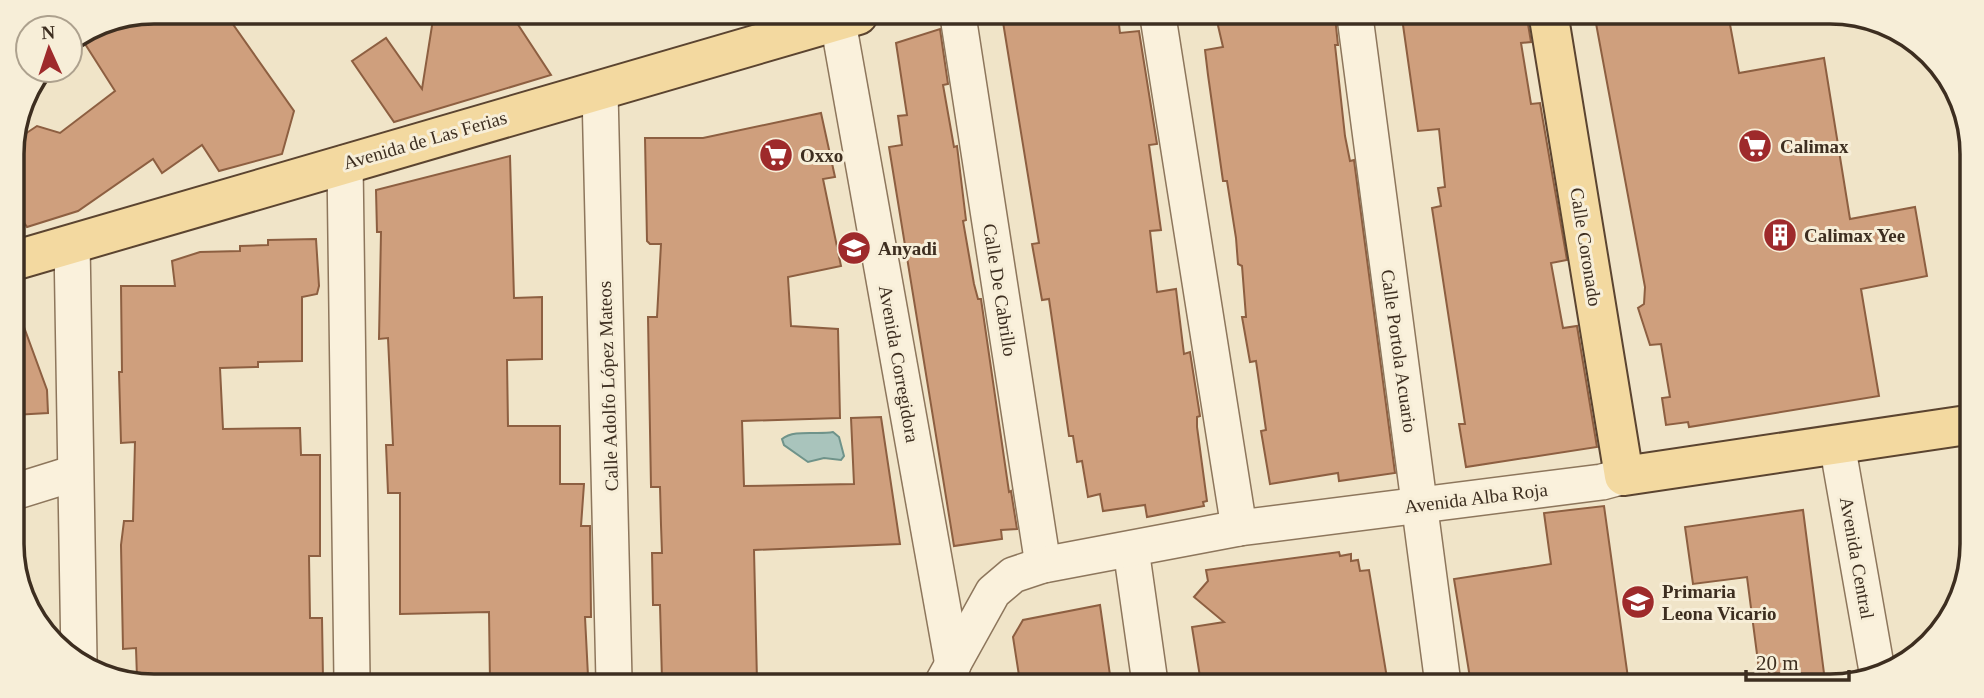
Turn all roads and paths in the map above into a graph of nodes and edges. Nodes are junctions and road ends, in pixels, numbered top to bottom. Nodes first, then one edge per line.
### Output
1 (831, 24) edge
2 (849, 24) edge
3 (959, 24) edge
4 (1159, 24) edge
5 (1356, 24) edge
6 (1550, 24) edge
7 (600, 92) junction
8 (345, 163) junction
9 (72, 243) junction
10 (25, 257) edge
11 (1960, 426) edge
12 (1837, 444) junction
13 (75, 473) junction
14 (1624, 476) junction
15 (24, 489) edge
16 (1419, 505) junction
17 (1239, 528) junction
18 (1130, 549) junction
19 (1043, 565) junction
20 (993, 592) joint
21 (79, 649) edge
22 (1876, 665) edge
23 (948, 673) edge
24 (1149, 673) edge
25 (1442, 673) edge
26 (352, 674) edge
27 (614, 674) edge

1 - 7 main road, Avenida de Las Ferias
2 - 23 street, Avenida Corregidora
3 - 19 street, Calle De Cabrillo
4 - 17 street
5 - 16 street, Calle Portola Acuario
6 - 14 main road, Calle Coronado
7 - 8 main road, Avenida de Las Ferias
7 - 27 street, Calle Adolfo López Mateos
8 - 9 main road, Avenida de Las Ferias
8 - 26 street
9 - 10 main road, Avenida de Las Ferias
9 - 13 street
11 - 12 main road, Avenida Alba Roja
12 - 14 main road, Avenida Alba Roja
12 - 22 street, Avenida Central
13 - 15 street
13 - 21 street
14 - 16 street, Avenida Alba Roja
16 - 17 street, Avenida Alba Roja
16 - 25 street, Calle Portola Acuario
17 - 18 street, Avenida Alba Roja
18 - 19 street, Avenida Alba Roja
18 - 24 street
19 - 20 street, Avenida Alba Roja
20 - 23 street, Avenida Corregidora

